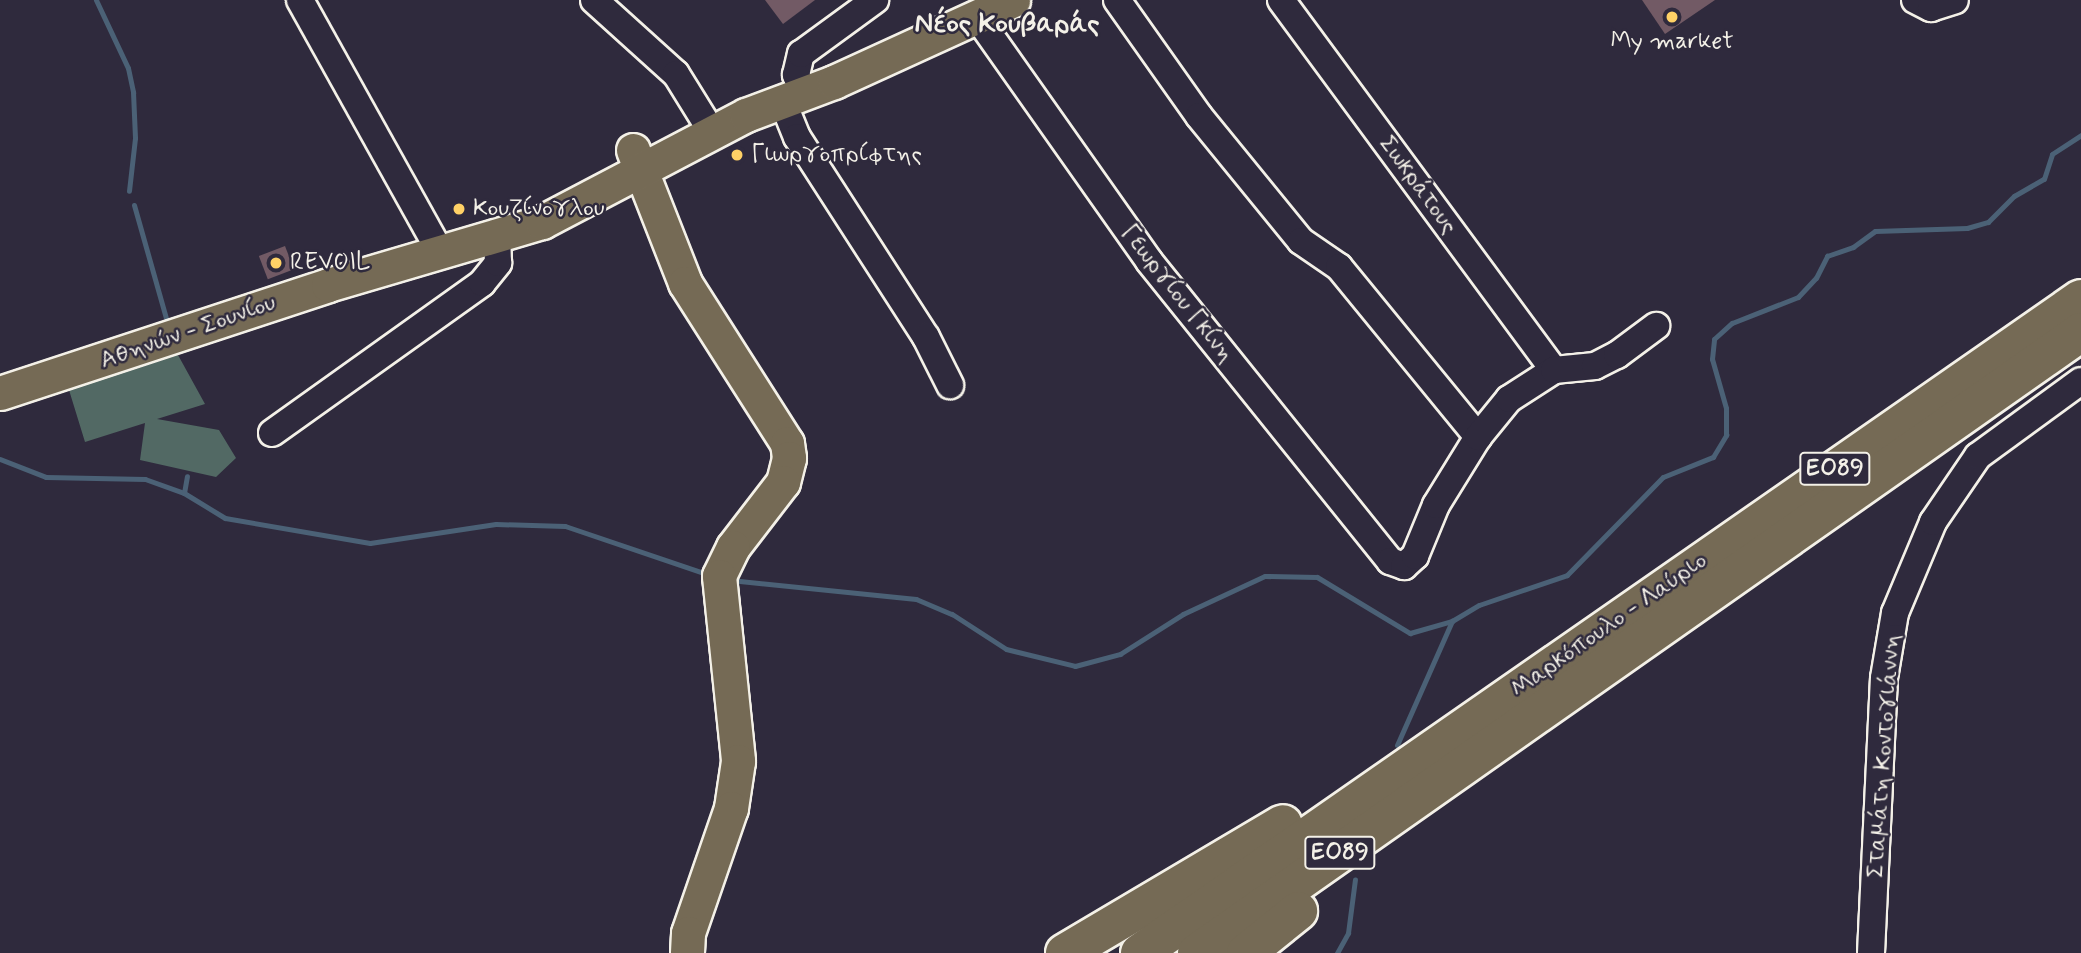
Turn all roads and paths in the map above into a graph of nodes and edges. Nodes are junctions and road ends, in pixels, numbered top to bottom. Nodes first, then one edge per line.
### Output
1 (300, 0) edge
2 (594, 0) edge
3 (875, 0) edge
4 (1013, 0) edge
5 (1117, 0) edge
6 (1281, 0) edge
7 (1915, 0) edge
8 (1955, 0) edge
9 (977, 17) junction
10 (807, 92) junction
11 (708, 123) junction
12 (637, 160) junction
13 (497, 235) junction
14 (441, 253) junction
15 (2081, 299) edge
16 (1656, 326) dead end
17 (2081, 332) edge
18 (1554, 370) junction
19 (2081, 380) edge
20 (950, 385) dead end
21 (0, 393) edge
22 (272, 433) dead end
23 (1478, 437) junction
24 (1482, 753) junction
25 (1396, 772) junction
26 (687, 953) edge
27 (1065, 953) edge
28 (1140, 953) edge
29 (1197, 953) edge
30 (1246, 953) edge
31 (1871, 953) edge

1 - 14 street
2 - 11 street
3 - 10 street
4 - 9 main road, Αθηνών - Σουνίου
5 - 23 street
6 - 18 street, Σωκράτους
7 - 8 street
9 - 10 main road, Αθηνών - Σουνίου
9 - 23 street, Γεωργίου Γκίνη
10 - 11 main road, Αθηνών - Σουνίου
10 - 20 street
11 - 12 main road, Αθηνών - Σουνίου
12 - 13 main road, Αθηνών - Σουνίου
12 - 26 main road
13 - 14 main road, Αθηνών - Σουνίου
13 - 22 street
14 - 21 main road, Αθηνών - Σουνίου
15 - 25 highway, Μαρκόπουλο - Λαύριο / ΕΟ89
16 - 18 street
17 - 24 highway, Μαρκόπουλο - Λαύριο / ΕΟ89
18 - 23 street
19 - 31 street, Σταμάτη Κοντογιάννη
24 - 29 highway, Μαρκόπουλο - Λαύριο / ΕΟ89
24 - 30 highway
25 - 27 highway
25 - 28 highway, Μαρκόπουλο - Λαύριο / ΕΟ89

